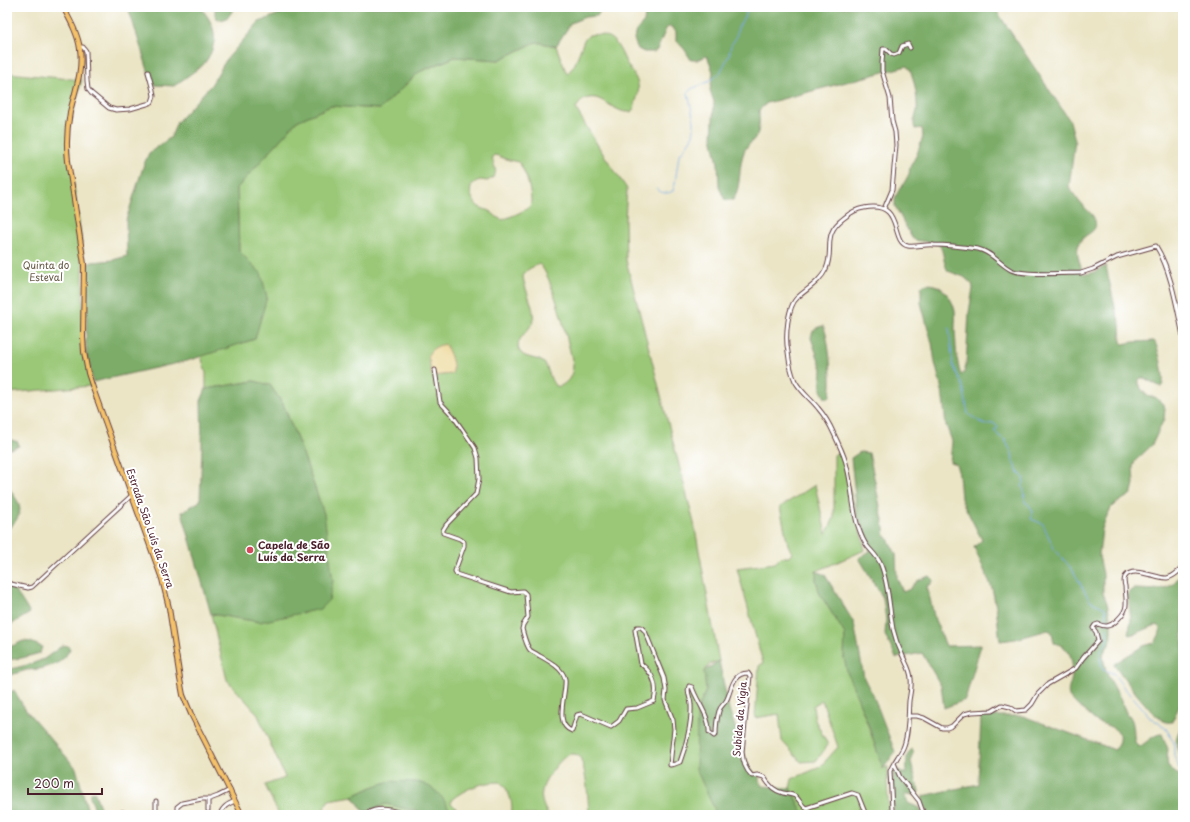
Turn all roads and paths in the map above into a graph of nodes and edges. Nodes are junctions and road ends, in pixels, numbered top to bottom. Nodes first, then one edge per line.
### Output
1 (63, 7) edge
2 (80, 47) junction
3 (910, 48) dead end
4 (148, 72) dead end
5 (884, 209) junction
6 (1183, 336) edge
7 (435, 370) dead end
8 (132, 496) junction
9 (1183, 568) edge
10 (7, 583) edge
11 (909, 716) junction
12 (894, 763) junction
13 (230, 790) junction
14 (208, 799) junction
15 (156, 801) dead end
16 (235, 801) junction
17 (208, 810) dead end
18 (156, 814) edge
19 (118, 815) edge
20 (180, 815) edge
21 (220, 815) edge
22 (242, 815) edge
23 (367, 815) edge
24 (404, 815) edge
25 (866, 815) edge
26 (891, 815) edge
27 (924, 815) edge

1 - 2 main road, Estrada São Luís da Serra
2 - 4 street
2 - 8 main road, Estrada São Luís da Serra
3 - 5 street
5 - 6 street
5 - 11 street
7 - 25 street, Subida da Vigia
8 - 10 street
8 - 13 main road, Estrada São Luís da Serra
9 - 11 street
11 - 12 street
12 - 26 street
12 - 27 street
13 - 14 street
13 - 16 main road, Estrada São Luís da Serra
14 - 17 street
14 - 20 street
15 - 18 street
16 - 21 street
16 - 22 main road, Estrada São Luís da Serra
18 - 19 street
23 - 24 street

